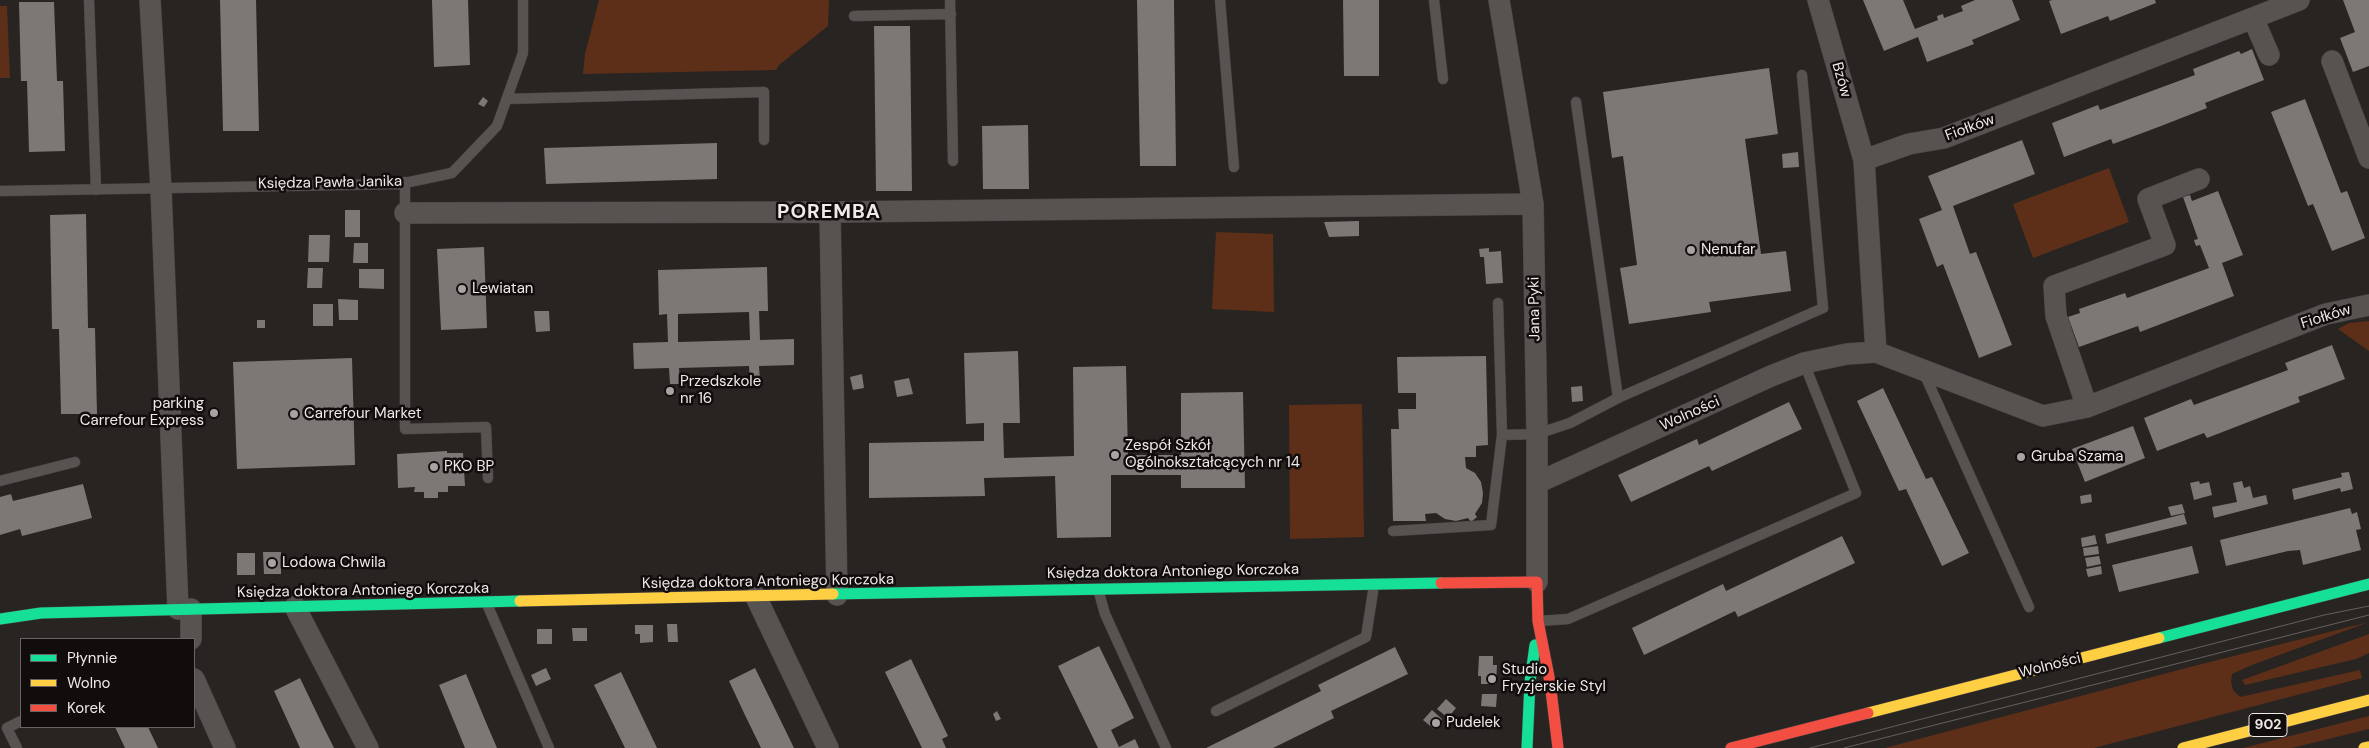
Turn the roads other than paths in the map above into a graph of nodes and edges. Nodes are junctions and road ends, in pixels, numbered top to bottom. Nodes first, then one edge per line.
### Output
1 (89, 0) edge
2 (150, 0) edge
3 (523, 0) edge
4 (950, 0) edge
5 (1220, 0) edge
6 (1434, 0) edge
7 (1499, 0) edge
8 (1818, 0) edge
9 (2298, 0) edge
10 (951, 14) junction
11 (854, 16) dead end
12 (2253, 18) junction
13 (2269, 54) dead end
14 (2332, 61) dead end
15 (1802, 75) dead end
16 (1444, 79) dead end
17 (507, 99) junction
18 (1576, 102) dead end
19 (764, 140) dead end
20 (2369, 158) edge
21 (1864, 160) junction
22 (953, 161) dead end
23 (1234, 167) dead end
24 (2199, 179) dead end
25 (405, 182) junction
26 (161, 189) junction
27 (96, 190) junction
28 (0, 191) edge
29 (1533, 204) junction
30 (830, 212) junction
31 (405, 213) junction
32 (1498, 302) dead end
33 (2369, 305) edge
34 (1876, 352) junction
35 (1847, 354) joint
36 (1804, 363) junction
37 (1923, 372) junction
38 (1618, 398) junction
39 (2087, 407) junction
40 (1537, 434) junction
41 (1502, 435) junction
42 (75, 462) dead end
43 (488, 478) dead end
44 (0, 481) edge
45 (1537, 483) junction
46 (1393, 531) dead end
47 (1537, 582) junction
48 (1374, 584) junction
49 (2369, 584) edge
50 (1098, 588) junction
51 (837, 595) junction
52 (756, 597) junction
53 (486, 603) junction
54 (295, 607) junction
55 (2029, 607) dead end
56 (184, 609) junction
57 (0, 619) edge
58 (1538, 621) junction
59 (191, 638) edge
60 (195, 681) edge
61 (2369, 700) edge
62 (1216, 711) dead end
63 (20, 722) edge
64 (2369, 747) edge
65 (17, 748) edge
66 (225, 748) edge
67 (368, 748) edge
68 (549, 748) edge
69 (828, 748) edge
70 (1166, 748) edge
71 (1527, 748) edge
72 (1558, 748) edge
73 (1731, 748) edge
74 (2183, 748) edge
75 (2364, 748) edge

1 - 27 lane
2 - 26 street
3 - 17 lane, Księdza Pawła Janika
4 - 10 lane
5 - 23 lane
6 - 16 lane
7 - 29 street, Jana Pyki
8 - 21 street, Bzów
9 - 12 street, Fiołków
10 - 11 lane
10 - 22 lane
12 - 13 street
12 - 21 street, Fiołków
14 - 20 street
15 - 38 lane
17 - 19 lane
17 - 25 lane, Księdza Pawła Janika
18 - 38 lane
21 - 34 street
24 - 39 street
25 - 26 lane, Księdza Pawła Janika
25 - 31 lane
26 - 27 lane, Księdza Pawła Janika
26 - 56 street
27 - 28 lane, Księdza Pawła Janika
29 - 30 street
29 - 40 street, Jana Pyki
30 - 31 street
30 - 51 street
31 - 43 lane
32 - 41 lane
33 - 39 street, Fiołków
34 - 35 street, Fiołków
34 - 37 street, Fiołków
35 - 36 street, Wolności
36 - 45 street, Wolności
36 - 58 lane
37 - 39 street, Fiołków
37 - 55 lane
38 - 40 lane
40 - 41 lane
40 - 45 street, Jana Pyki
41 - 46 lane
42 - 44 lane
45 - 47 street, Jana Pyki
47 - 48 street, Księdza doktora Antoniego Korczoka
47 - 58 street, Jana Pyki
48 - 50 street, Księdza doktora Antoniego Korczoka
48 - 62 lane
49 - 73 street, Wolności
50 - 51 street, Księdza doktora Antoniego Korczoka
50 - 70 lane
51 - 52 street, Księdza doktora Antoniego Korczoka
52 - 53 street, Księdza doktora Antoniego Korczoka
52 - 69 street
53 - 54 street, Księdza doktora Antoniego Korczoka
53 - 68 lane
54 - 56 street, Księdza doktora Antoniego Korczoka
54 - 67 street
56 - 57 street, Księdza doktora Antoniego Korczoka
56 - 59 street
58 - 71 street, Jana Pyki
58 - 72 street, Jana Pyki
60 - 66 street
61 - 74 street, 902
63 - 65 lane
64 - 75 street

